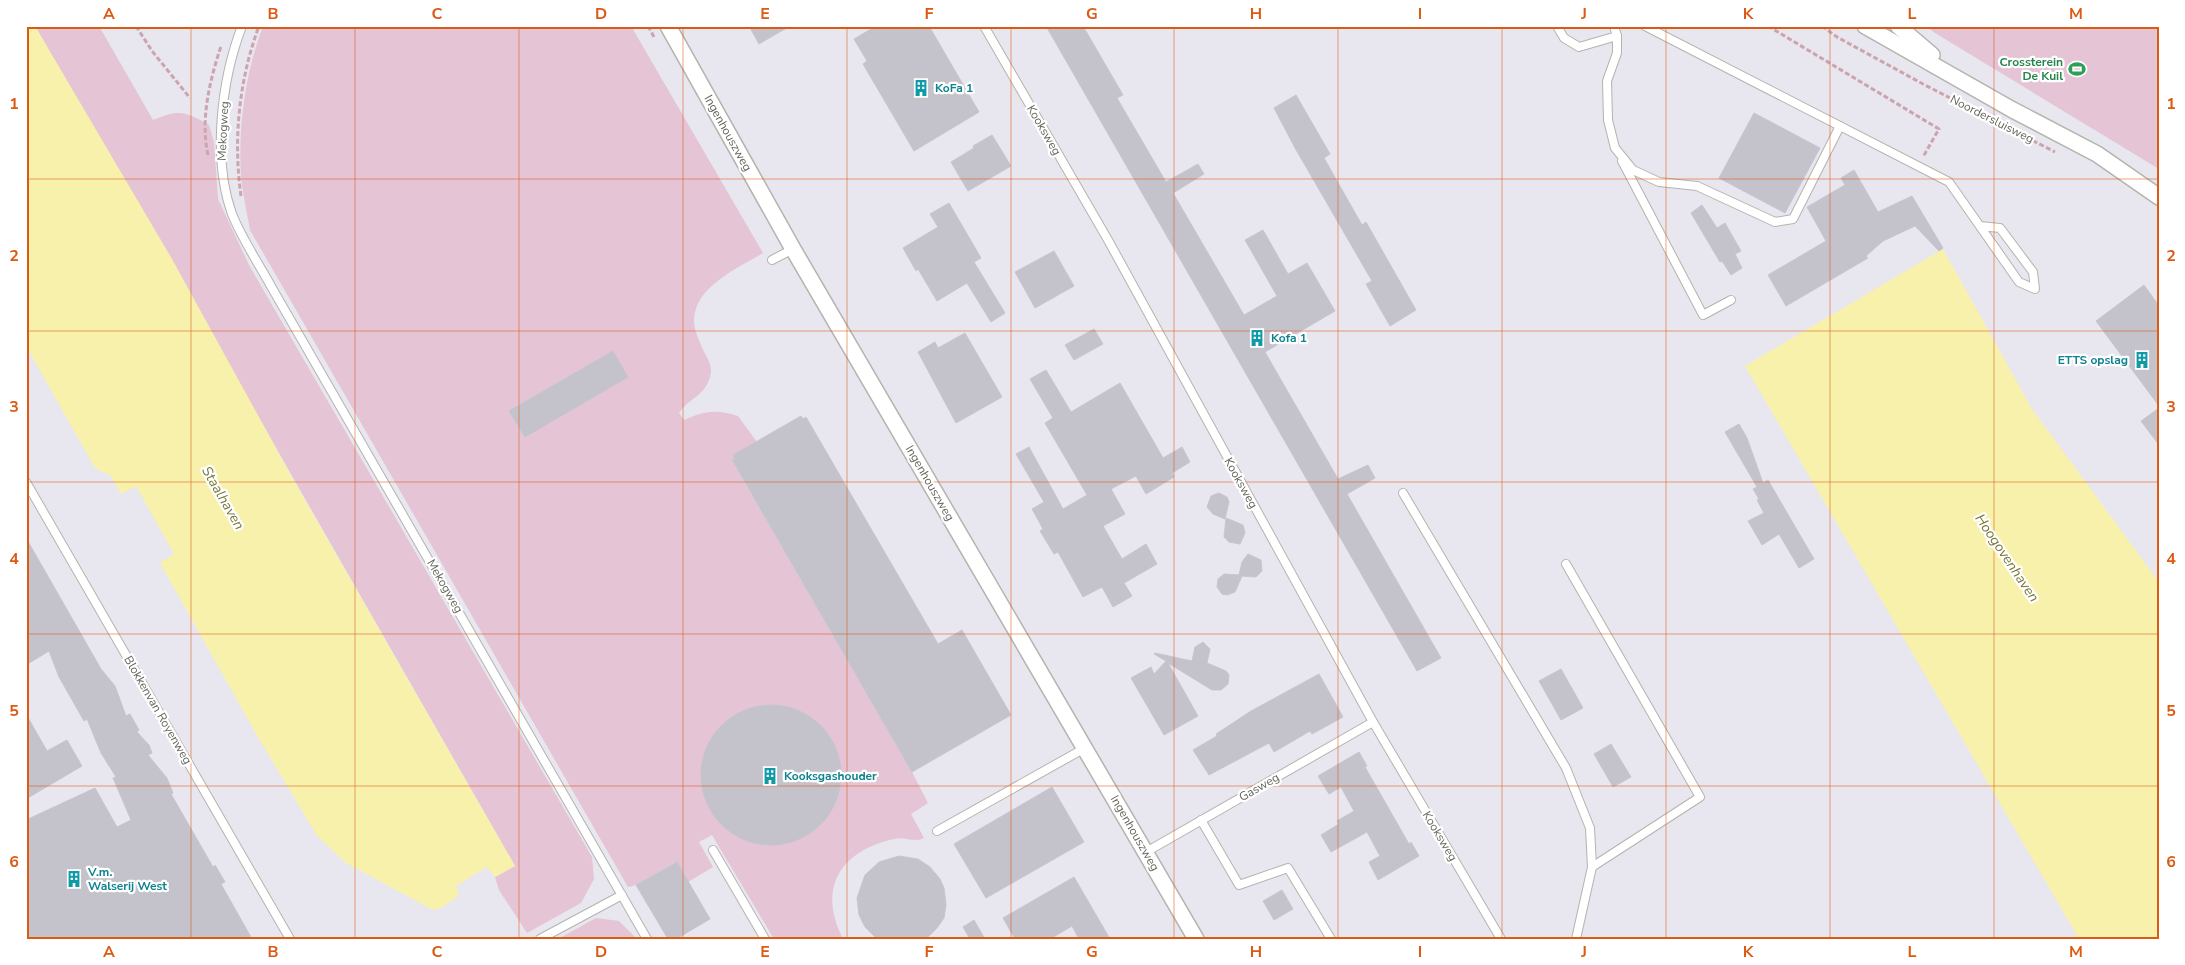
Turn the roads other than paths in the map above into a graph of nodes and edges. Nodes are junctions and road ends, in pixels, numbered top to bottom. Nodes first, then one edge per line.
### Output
1 (242, 26) edge
2 (668, 26) edge
3 (984, 26) edge
4 (1557, 26) edge
5 (1614, 26) edge
6 (1645, 26) edge
7 (1865, 26) edge
8 (1898, 26) edge
9 (1617, 36) junction
10 (1956, 76) junction
11 (1840, 126) junction
12 (1615, 148) junction
13 (2159, 198) edge
14 (1980, 226) junction
15 (793, 249) junction
16 (772, 260) dead end
17 (1731, 300) dead end
18 (26, 482) edge
19 (1403, 493) dead end
20 (1566, 564) dead end
21 (1373, 722) junction
22 (1085, 748) junction
23 (1201, 820) junction
24 (937, 831) dead end
25 (713, 850) dead end
26 (1146, 852) junction
27 (1592, 867) junction
28 (622, 895) junction
29 (290, 939) edge
30 (540, 939) edge
31 (647, 939) edge
32 (765, 939) edge
33 (1196, 939) edge
34 (1331, 939) edge
35 (1501, 939) edge
36 (1576, 939) edge

1 - 28 lane, Mekogweg
2 - 15 street, Ingenhouszweg
3 - 21 lane, Kooksweg
4 - 9 lane
5 - 9 lane
6 - 11 lane
7 - 10 street, Noordersluisweg
8 - 10 street, Noordersluisweg
9 - 12 lane
10 - 13 street, Noordersluisweg
11 - 12 lane
11 - 14 lane
12 - 17 lane
14 - 14 lane
15 - 16 lane
15 - 22 street, Ingenhouszweg
18 - 29 lane, Blokkenvan Royenweg
19 - 27 lane
20 - 27 lane
21 - 23 lane, Gasweg
21 - 35 lane, Kooksweg
22 - 24 lane
22 - 26 street, Ingenhouszweg
23 - 26 lane, Gasweg
23 - 34 lane
25 - 32 lane
26 - 33 street, Ingenhouszweg
27 - 36 lane
28 - 30 lane
28 - 31 lane, Mekogweg

